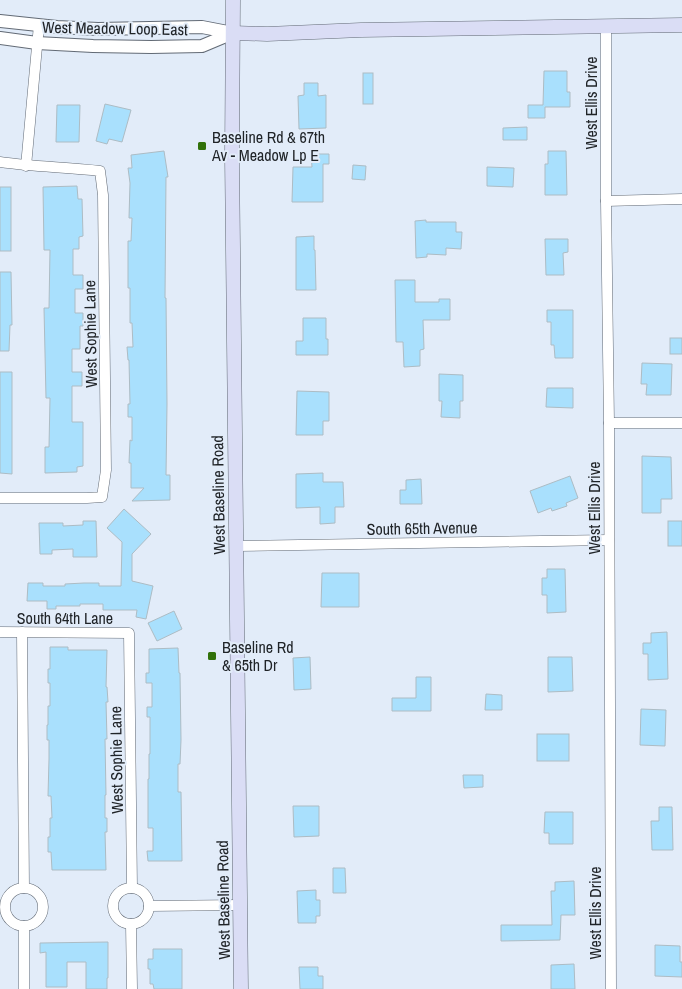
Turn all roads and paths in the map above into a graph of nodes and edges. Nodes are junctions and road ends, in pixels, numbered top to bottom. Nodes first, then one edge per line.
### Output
1 (233, 0) edge
2 (0, 20) edge
3 (39, 25) junction
4 (682, 25) edge
5 (606, 27) junction
6 (233, 33) junction
7 (0, 38) edge
8 (37, 43) junction
9 (0, 162) edge
10 (26, 166) junction
11 (682, 200) edge
12 (606, 201) junction
13 (609, 423) junction
14 (682, 423) edge
15 (0, 498) edge
16 (609, 540) junction
17 (236, 546) junction
18 (0, 632) edge
19 (22, 632) junction
20 (129, 633) joint
21 (24, 888) junction
22 (132, 888) junction
23 (149, 906) junction
24 (240, 906) junction
25 (2, 907) edge
26 (132, 924) junction
27 (24, 926) junction
28 (24, 989) edge
29 (132, 989) edge
30 (241, 989) edge
31 (611, 989) edge

1 - 6 main road, West Baseline Road
2 - 3 street, West Meadow Loop East
3 - 6 street, West Meadow Loop East
3 - 8 street
4 - 5 main road
5 - 6 main road
5 - 12 street, West Ellis Drive
6 - 8 street, West Meadow Loop East
6 - 17 main road, West Baseline Road
7 - 8 street, West Meadow Loop East
8 - 10 street
9 - 10 street
10 - 15 street, West Sophie Lane
11 - 12 street
12 - 13 street, West Ellis Drive
13 - 14 street
13 - 16 street, West Ellis Drive
16 - 17 street, South 65th Avenue
16 - 31 street, West Ellis Drive
17 - 24 main road, West Baseline Road
18 - 19 street, South 64th Lane
19 - 20 street, South 64th Lane
19 - 21 street
20 - 22 street, West Sophie Lane
21 - 25 street
21 - 27 street
22 - 23 street
22 - 26 street
23 - 24 street
23 - 26 street
24 - 30 main road, West Baseline Road
25 - 27 street
26 - 29 street
27 - 28 street

